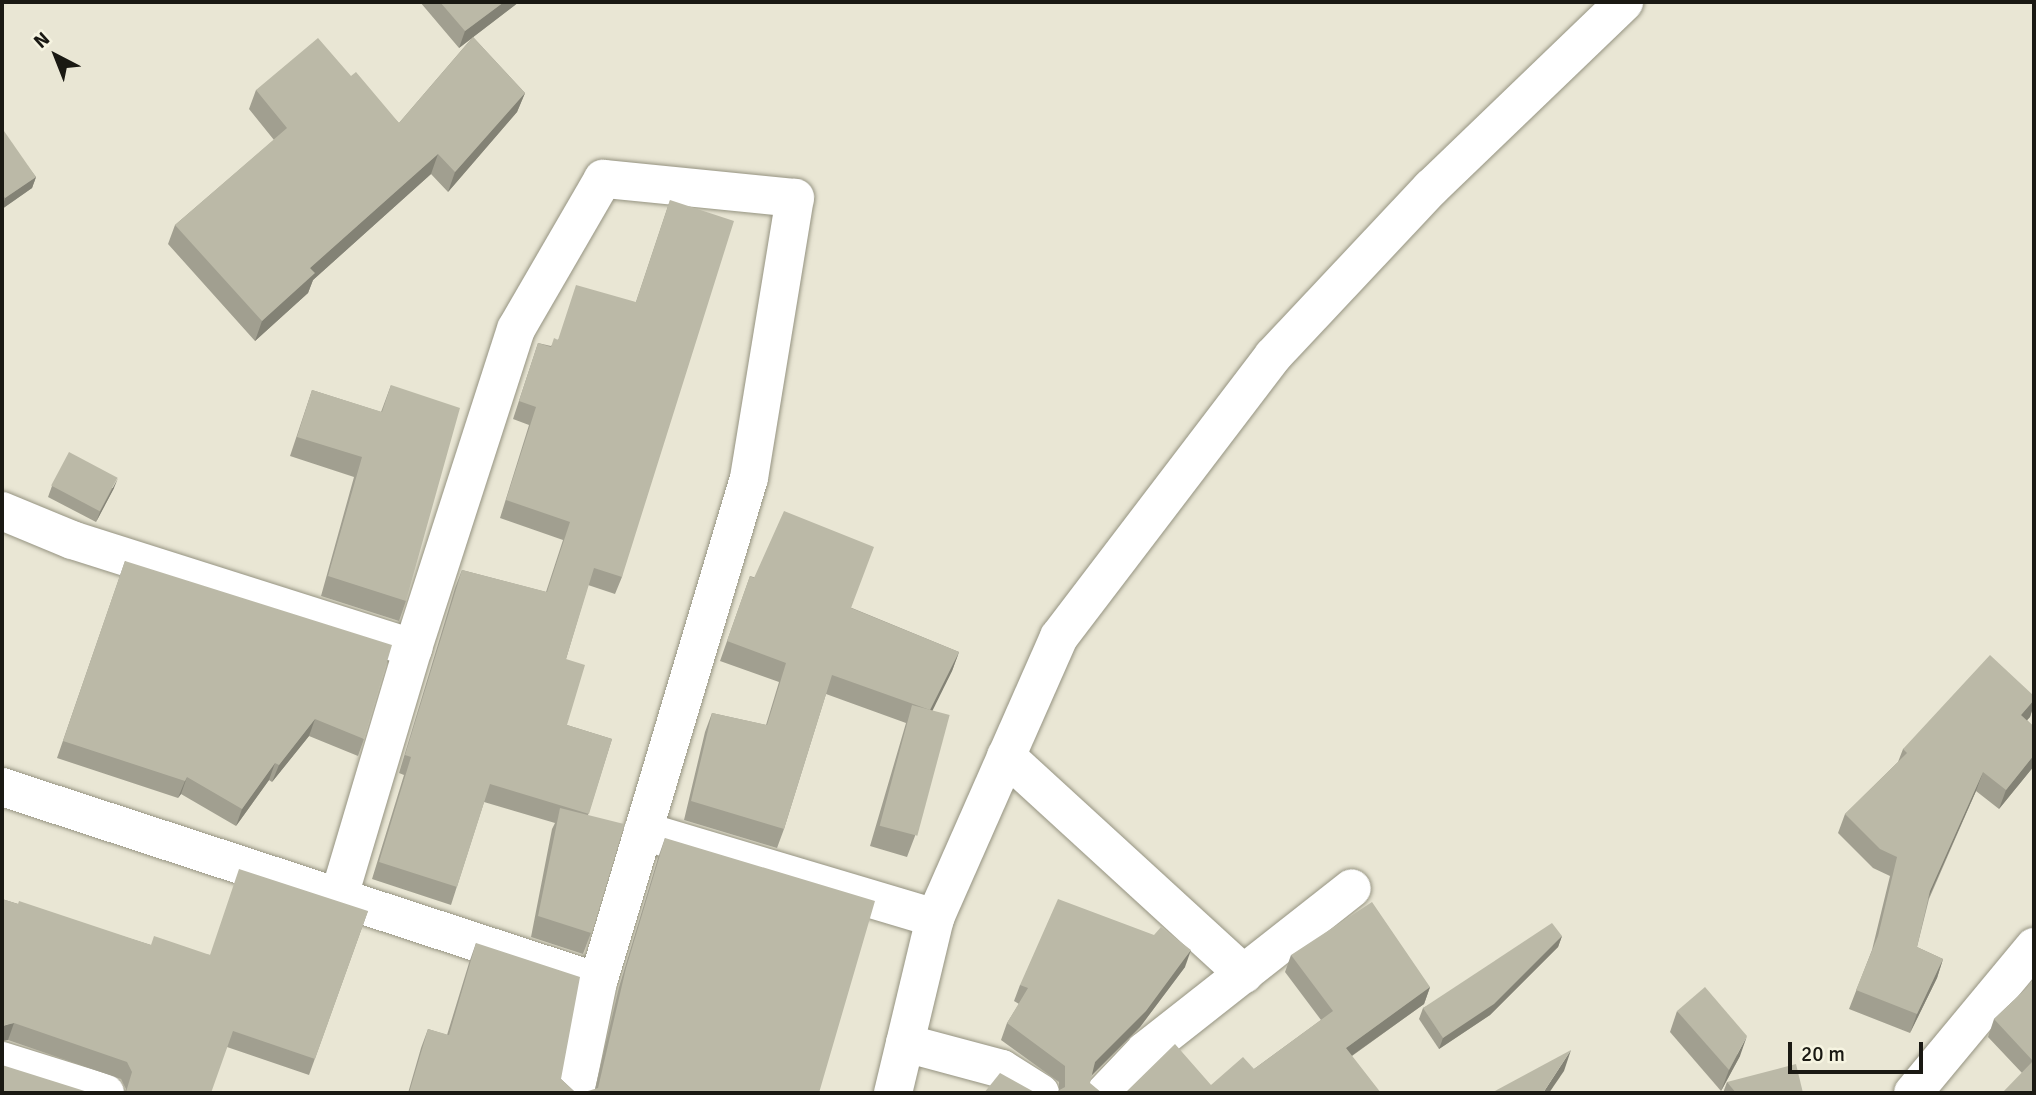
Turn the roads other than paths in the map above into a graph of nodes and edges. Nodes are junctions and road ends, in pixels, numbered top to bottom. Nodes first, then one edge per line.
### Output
1 (1624, 2) edge
2 (2, 510) edge
3 (412, 648) junction
4 (1006, 756) junction
5 (2, 787) edge
6 (643, 831) junction
7 (1352, 888) dead end
8 (340, 897) junction
9 (935, 918) junction
10 (2034, 947) edge
11 (1244, 974) junction
12 (598, 982) junction
13 (905, 1043) junction
14 (2, 1061) edge
15 (105, 1093) edge
16 (575, 1093) edge
17 (893, 1093) edge
18 (1040, 1093) edge
19 (1105, 1093) edge
20 (1913, 1093) edge

1 - 4 street
2 - 3 street
3 - 6 street
3 - 8 street
4 - 9 street
4 - 11 street
5 - 8 street
6 - 9 street
6 - 12 street
7 - 11 street
8 - 12 street
9 - 13 street
10 - 20 street
11 - 19 street
12 - 16 street
13 - 17 street
13 - 18 street
14 - 15 street

